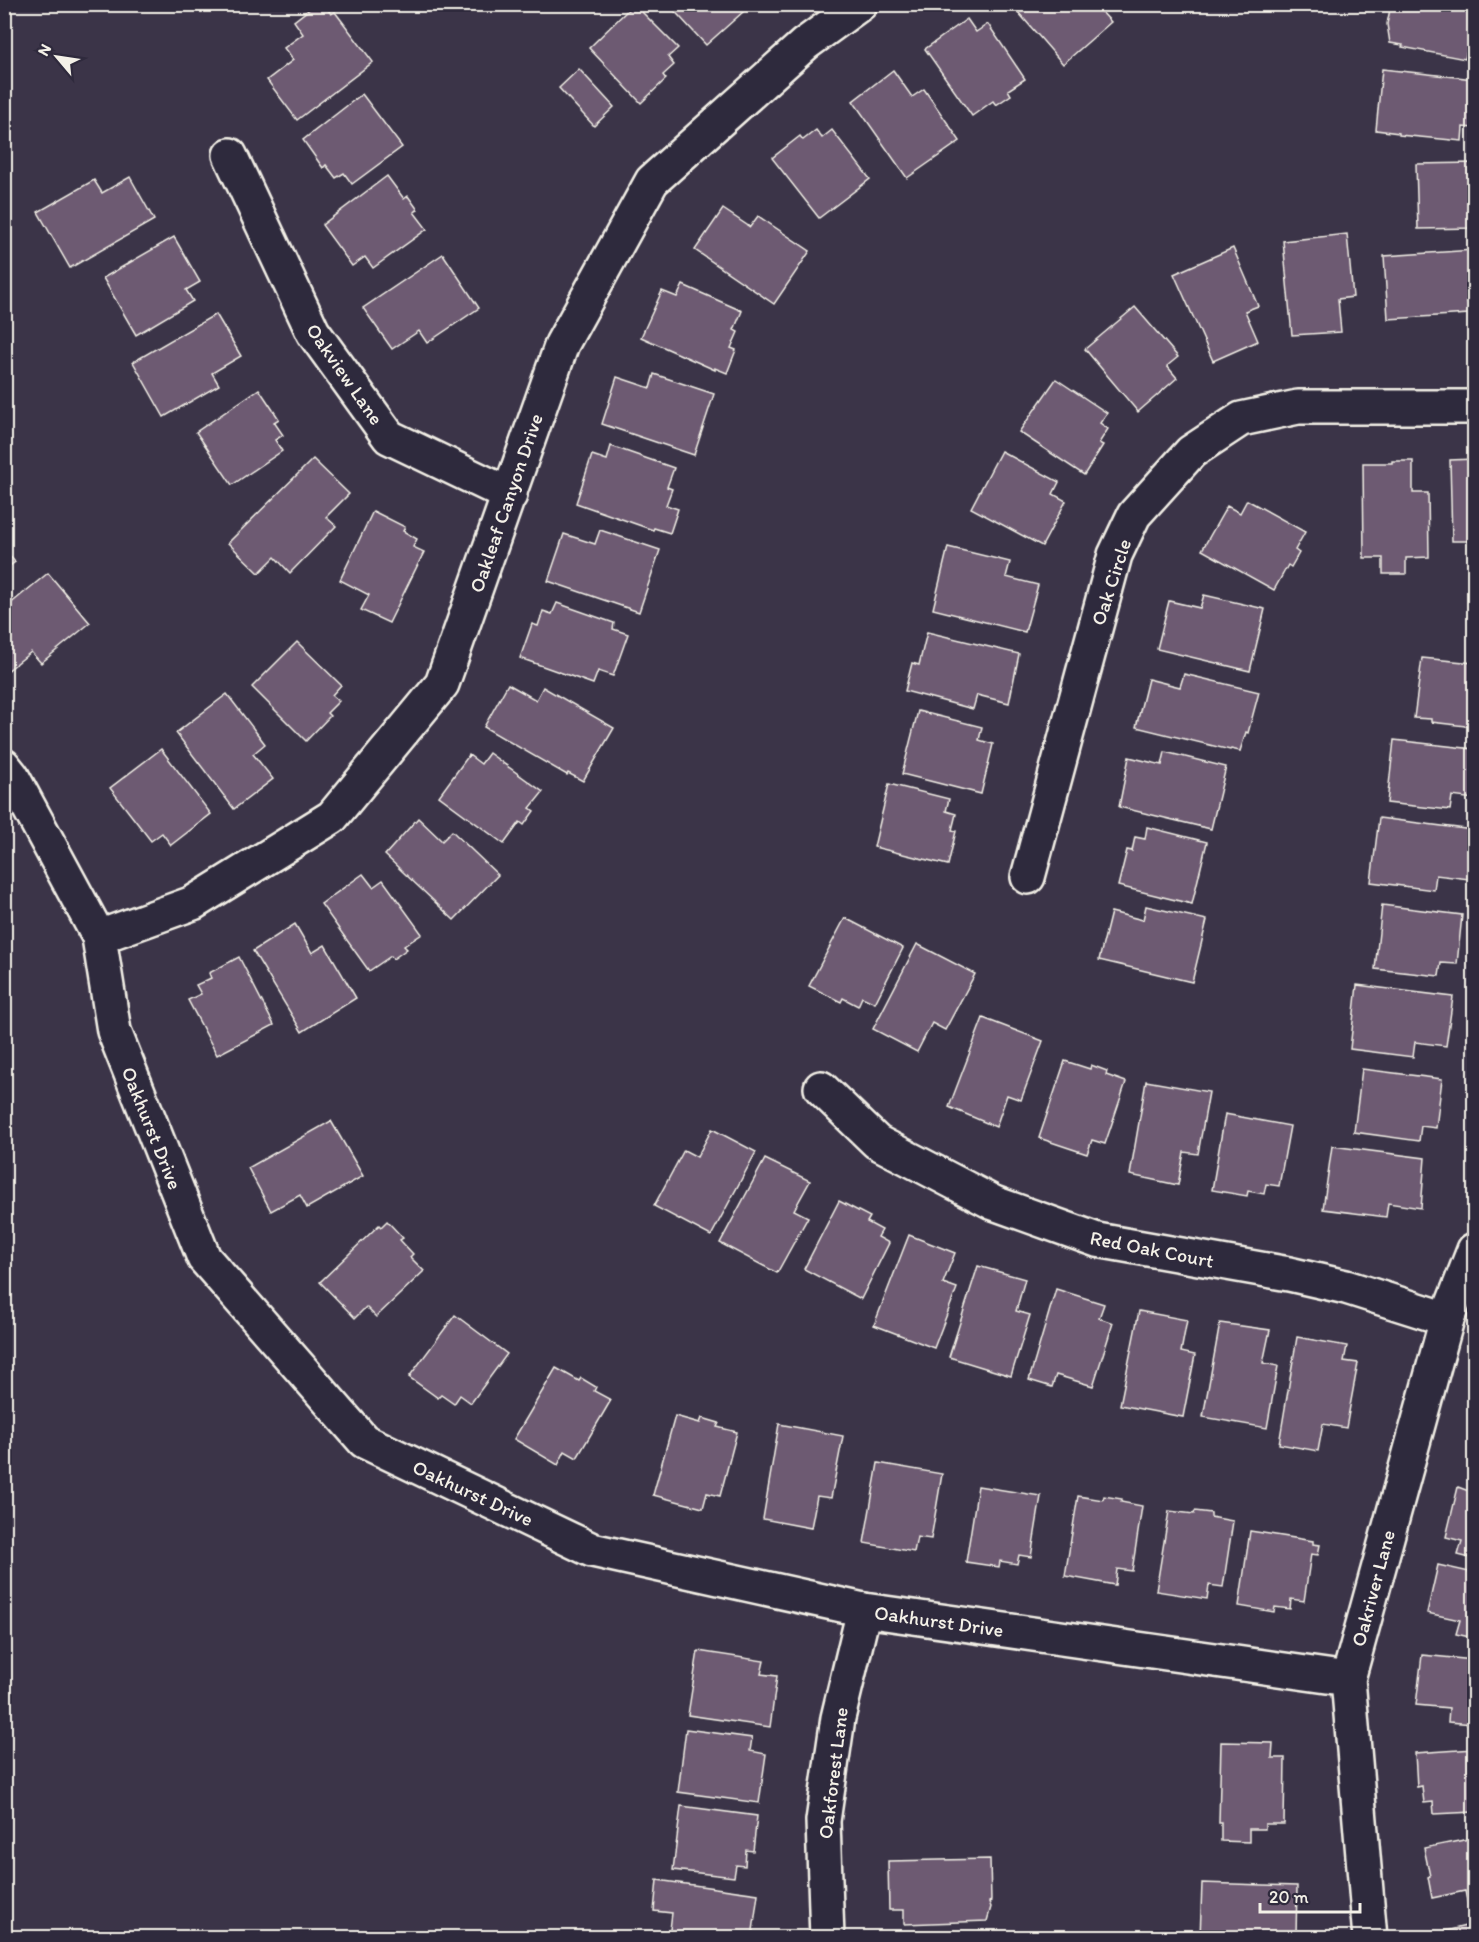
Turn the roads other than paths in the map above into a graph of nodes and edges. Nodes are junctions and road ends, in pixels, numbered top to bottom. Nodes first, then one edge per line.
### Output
1 (860, 4) edge
2 (230, 155) dead end
3 (1474, 407) edge
4 (510, 495) junction
5 (4, 766) edge
6 (1028, 877) dead end
7 (99, 937) junction
8 (820, 1088) dead end
9 (1474, 1250) edge
10 (1447, 1319) junction
11 (864, 1610) junction
12 (1348, 1679) junction
13 (827, 1938) edge
14 (1370, 1938) edge

1 - 4 street, Oakleaf Canyon Drive
2 - 4 street, Oakview Lane
3 - 6 street, Oak Circle
4 - 7 street, Oakleaf Canyon Drive
5 - 7 street, Oakhurst Drive
7 - 11 street, Oakhurst Drive
8 - 10 street, Red Oak Court
9 - 10 street, Oakriver Lane
10 - 12 street, Oakriver Lane
11 - 12 street, Oakhurst Drive
11 - 13 street, Oakforest Lane
12 - 14 street, Oakriver Lane

